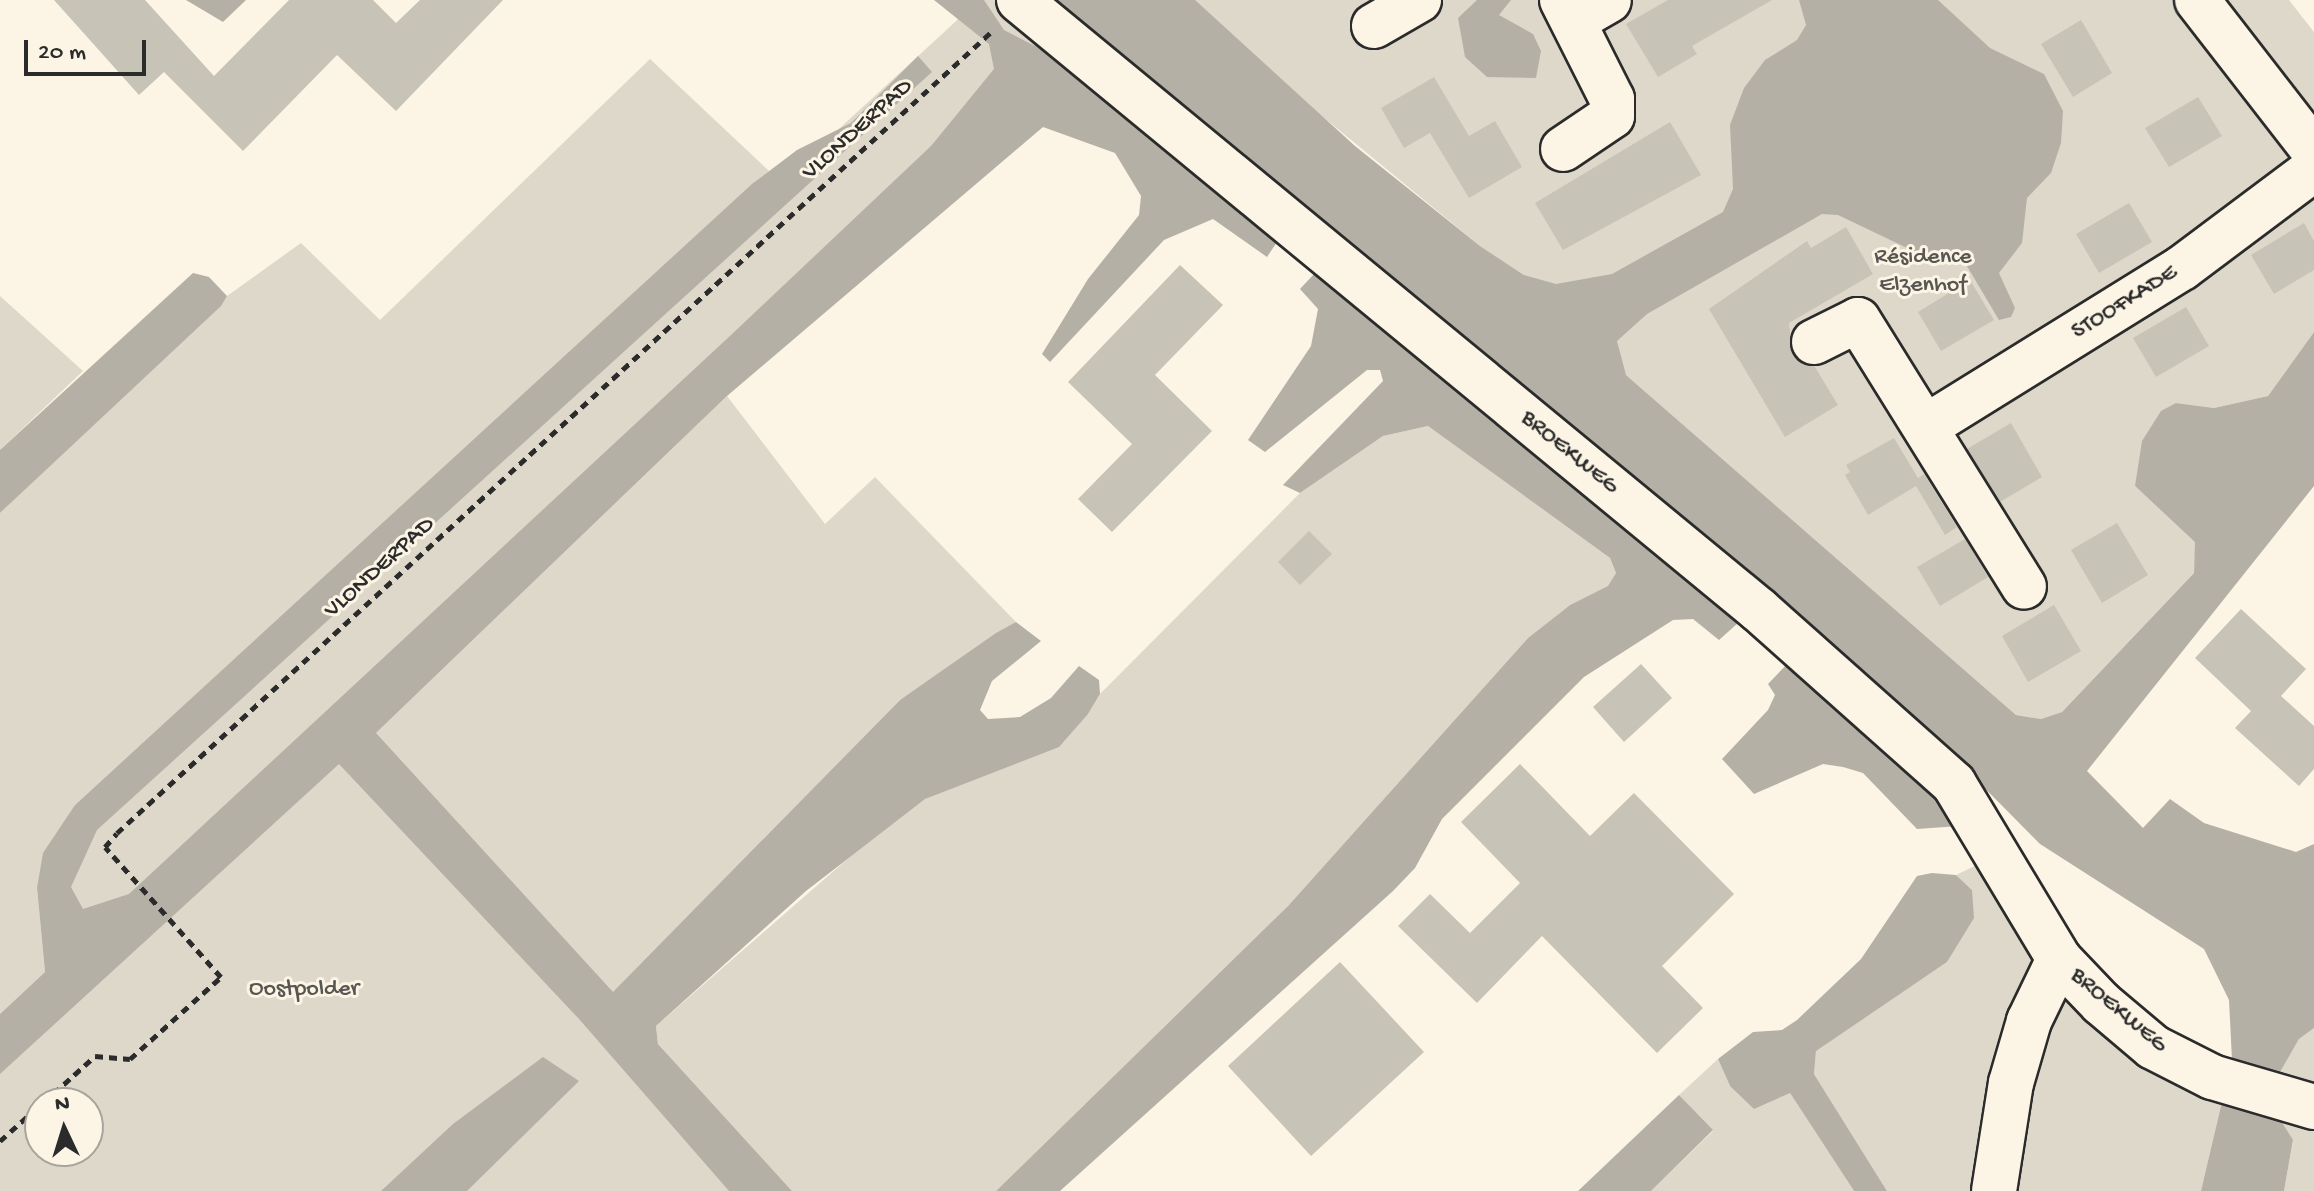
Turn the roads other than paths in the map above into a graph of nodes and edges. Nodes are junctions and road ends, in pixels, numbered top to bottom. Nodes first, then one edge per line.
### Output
1 (1019, 0) edge
2 (1419, 0) edge
3 (2197, 0) edge
4 (1582, 7) edge
5 (1374, 26) dead end
6 (1563, 149) dead end
7 (2314, 151) edge
8 (2314, 169) edge
9 (1814, 342) dead end
10 (1927, 426) junction
11 (2024, 587) dead end
12 (2059, 959) junction
13 (2310, 1106) edge
14 (1994, 1191) edge

1 - 12 street, BROEKWEG
2 - 5 street
3 - 7 street
4 - 6 street
8 - 10 street, STOOFKADE
9 - 10 street
10 - 11 street
12 - 13 street, BROEKWEG
12 - 14 street, BROEKWEG

